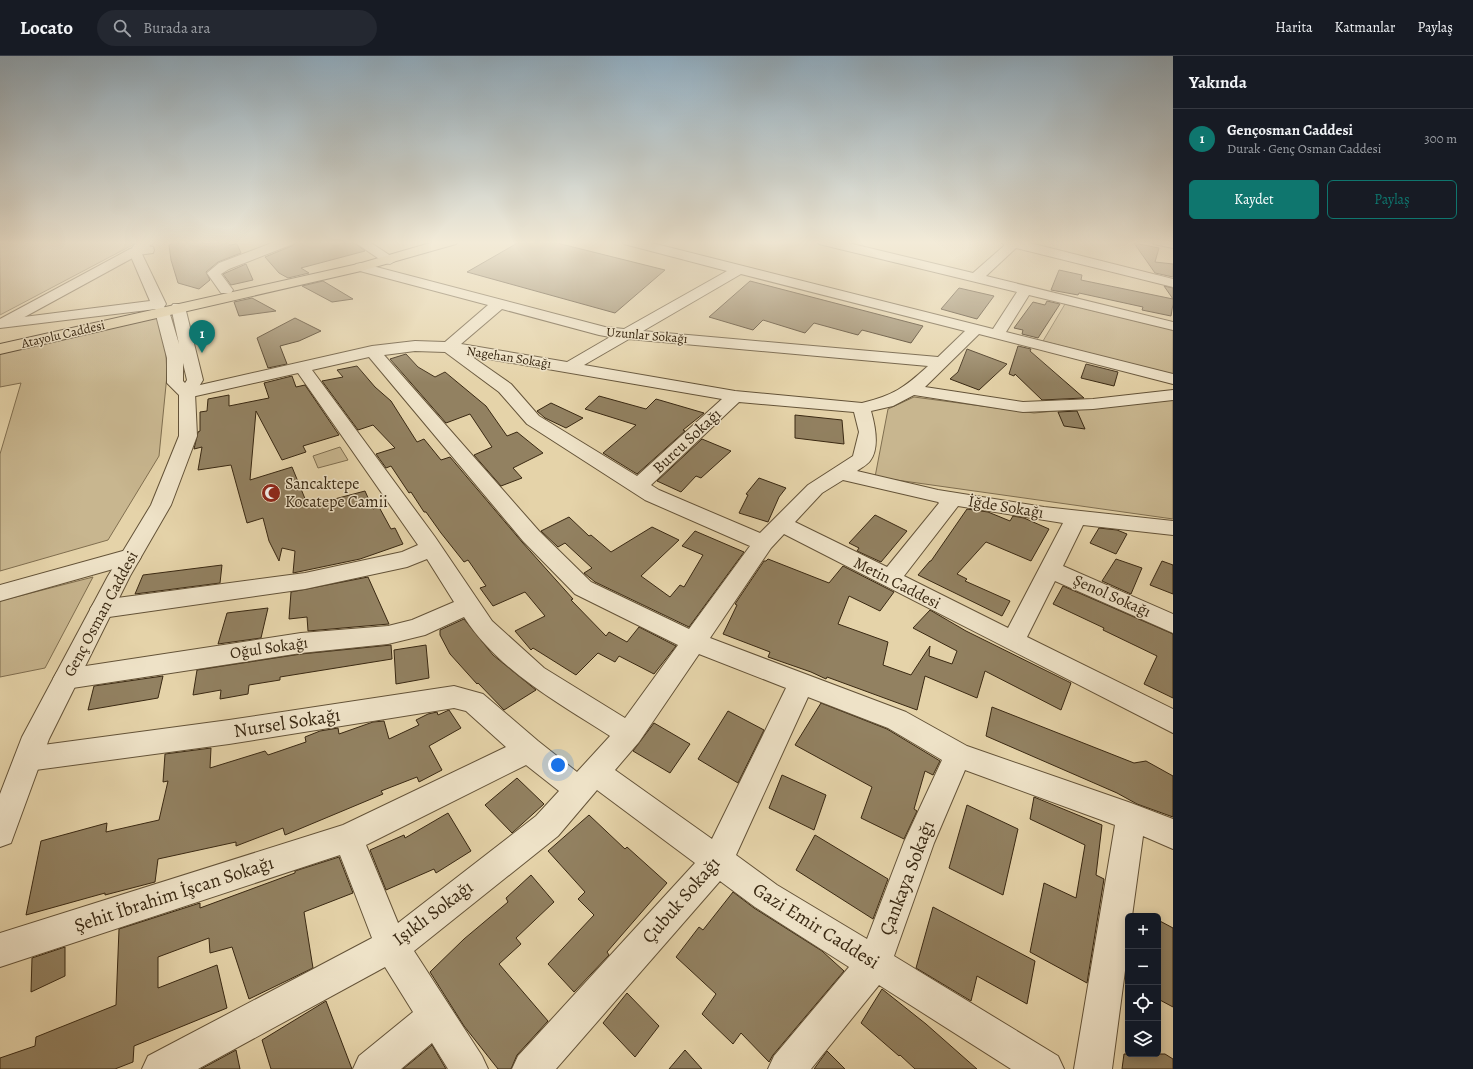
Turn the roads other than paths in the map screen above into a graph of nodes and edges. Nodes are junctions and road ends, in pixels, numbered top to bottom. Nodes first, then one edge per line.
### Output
1 (68, 288) edge
2 (155, 288) edge
3 (234, 288) edge
4 (246, 288) edge
5 (442, 288) edge
6 (707, 288) edge
7 (812, 288) edge
8 (1018, 288) edge
9 (226, 290) joint
10 (1025, 290) junction
11 (174, 301) junction
12 (500, 303) junction
13 (160, 307) junction
14 (2, 323) edge
15 (38, 326) junction
16 (1173, 326) edge
17 (976, 329) junction
18 (629, 332) junction
19 (997, 334) junction
20 (0, 341) edge
21 (449, 347) junction
22 (0, 349) edge
23 (372, 351) junction
24 (941, 362) junction
25 (302, 367) junction
26 (569, 367) junction
27 (1173, 379) edge
28 (912, 390) junction
29 (187, 393) junction
30 (1173, 395) edge
31 (735, 396) junction
32 (862, 408) junction
33 (841, 473) junction
34 (638, 486) junction
35 (953, 498) junction
36 (1076, 518) junction
37 (782, 524) junction
38 (1140, 525) junction
39 (1173, 528) edge
40 (1173, 542) edge
41 (763, 543) junction
42 (431, 548) junction
43 (130, 557) junction
44 (1050, 569) junction
45 (890, 579) junction
46 (0, 593) edge
47 (469, 605) junction
48 (102, 609) junction
49 (1173, 624) edge
50 (694, 642) junction
51 (1013, 642) junction
52 (66, 679) junction
53 (801, 683) junction
54 (1173, 722) edge
55 (629, 734) junction
56 (528, 750) junction
57 (958, 755) junction
58 (28, 759) junction
59 (587, 781) junction
60 (1131, 817) junction
61 (0, 833) edge
62 (1173, 834) edge
63 (348, 838) junction
64 (718, 860) junction
65 (391, 945) junction
66 (0, 950) edge
67 (875, 963) junction
68 (436, 1016) junction
69 (161, 1069) edge
70 (372, 1069) edge
71 (469, 1069) edge
72 (531, 1069) edge
73 (788, 1069) edge
74 (1045, 1069) edge
75 (1093, 1069) edge

1 - 14 street
2 - 13 street
3 - 9 main road, Atayolu Caddesi
4 - 11 main road, Atayolu Caddesi
5 - 12 street, Uzunlar Sokağı
6 - 18 street
7 - 17 street
8 - 10 street
9 - 11 main road, Atayolu Caddesi
10 - 16 street
10 - 19 street
11 - 13 main road, Atayolu Caddesi
11 - 29 street, Genç Osman Caddesi
12 - 18 street, Uzunlar Sokağı
12 - 21 street
13 - 15 main road, Atayolu Caddesi
13 - 22 main road, Atayolu Caddesi
13 - 29 street
14 - 15 street
15 - 20 main road, Atayolu Caddesi
17 - 19 street
17 - 24 street, Nagehan Sokağı
18 - 24 street, Uzunlar Sokağı
18 - 26 street
19 - 27 street
21 - 23 street, Nagehan Sokağı
21 - 26 street, Nagehan Sokağı
21 - 34 street
23 - 25 street, Nagehan Sokağı
23 - 50 street
24 - 28 street, Nagehan Sokağı
25 - 29 street, Nagehan Sokağı
25 - 42 street
26 - 31 street, Nagehan Sokağı
28 - 30 street
28 - 32 street, Nagehan Sokağı
29 - 43 street, Genç Osman Caddesi
31 - 32 street, Nagehan Sokağı
31 - 34 street, Burcu Sokağı
32 - 33 street, Işıklı Sokağı
33 - 35 street, İğde Sokağı
33 - 37 street, Işıklı Sokağı
34 - 41 street
35 - 36 street, İğde Sokağı
35 - 45 street
36 - 38 street, İğde Sokağı
36 - 44 street
37 - 41 street, Işıklı Sokağı
37 - 45 street, Metin Caddesi
38 - 39 street, İğde Sokağı
38 - 40 street
41 - 50 street, Işıklı Sokağı
42 - 47 street
42 - 48 street
43 - 46 street
43 - 48 street, Genç Osman Caddesi
44 - 49 street, Şenol Sokağı
44 - 51 street
45 - 51 street, Metin Caddesi
47 - 52 street, Oğul Sokağı
47 - 55 street
48 - 52 street, Genç Osman Caddesi
50 - 53 street
50 - 55 street, Işıklı Sokağı
51 - 54 street, Metin Caddesi
52 - 58 street, Genç Osman Caddesi
53 - 57 street
53 - 64 street, Çubuk Sokağı
55 - 59 street, Işıklı Sokağı
56 - 58 street, Nursel Sokağı
56 - 59 street, Nursel Sokağı
56 - 63 street, Şehit İbrahim İşcan Sokağı
57 - 60 street
57 - 67 street, Çankaya Sokağı
58 - 61 street, Genç Osman Caddesi
59 - 64 street, Gazi Emir Caddesi
59 - 65 street, Işıklı Sokağı
60 - 62 street
60 - 75 street
63 - 65 street
63 - 66 street, Şehit İbrahim İşcan Sokağı
64 - 67 street, Gazi Emir Caddesi
64 - 72 street, Çubuk Sokağı
65 - 68 street
65 - 69 street, Işıklı Sokağı
67 - 73 street, Çankaya Sokağı
67 - 74 street, Gazi Emir Caddesi
68 - 70 street
68 - 71 street

